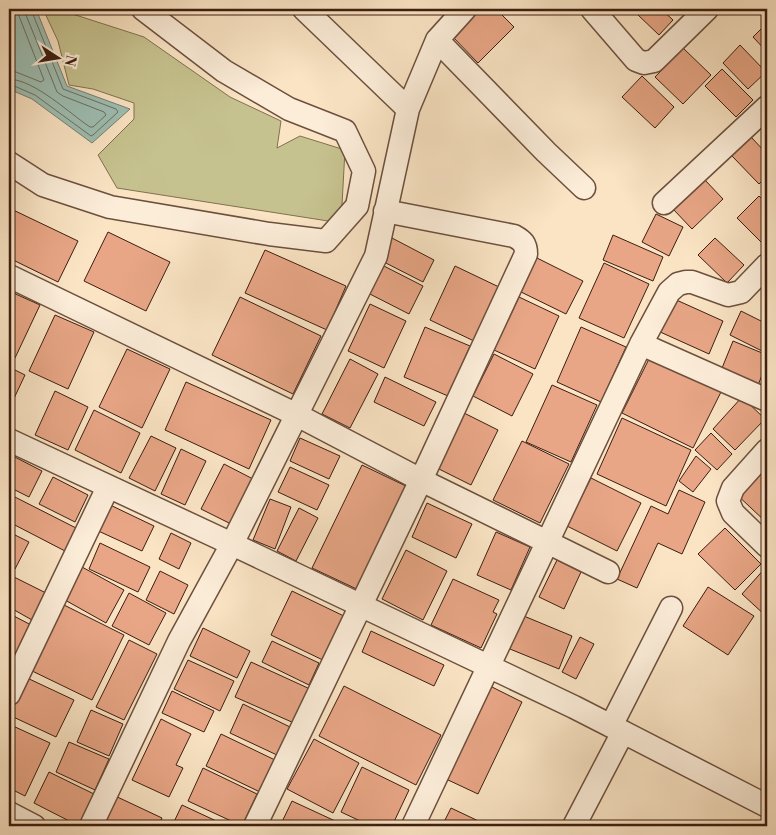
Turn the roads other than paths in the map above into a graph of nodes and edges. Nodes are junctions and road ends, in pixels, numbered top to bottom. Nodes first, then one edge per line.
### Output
1 (143, 9) edge
2 (304, 9) edge
3 (465, 9) edge
4 (592, 9) edge
5 (706, 9) edge
6 (437, 40) junction
7 (767, 107) edge
8 (408, 109) junction
9 (9, 163) edge
10 (584, 188) dead end
11 (664, 203) dead end
12 (385, 211) junction
13 (767, 265) edge
14 (9, 276) edge
15 (641, 344) junction
16 (767, 400) edge
17 (297, 415) junction
18 (9, 440) edge
19 (767, 450) edge
20 (421, 480) junction
21 (108, 487) junction
22 (548, 542) junction
23 (232, 544) junction
24 (767, 546) edge
25 (608, 572) dead end
26 (360, 606) junction
27 (671, 608) dead end
28 (14, 667) edge
29 (489, 667) junction
30 (9, 694) edge
31 (617, 729) junction
32 (767, 806) edge
33 (9, 813) edge
34 (34, 826) edge
35 (91, 826) edge
36 (255, 826) edge
37 (413, 826) edge
38 (574, 826) edge

1 - 9 street
2 - 8 street
3 - 6 street
4 - 5 street
6 - 8 street
6 - 10 street
7 - 11 street
8 - 12 street
12 - 17 street
12 - 20 street
13 - 15 street
14 - 17 street
15 - 16 street
15 - 22 street
17 - 20 street
17 - 23 street
18 - 21 street
19 - 24 street
20 - 22 street
20 - 26 street
21 - 23 street
21 - 28 street
22 - 25 street
22 - 29 street
23 - 26 street
23 - 35 street
26 - 29 street
26 - 36 street
27 - 31 street
28 - 30 street
29 - 31 street
29 - 37 street
31 - 32 street
31 - 38 street
33 - 34 street

